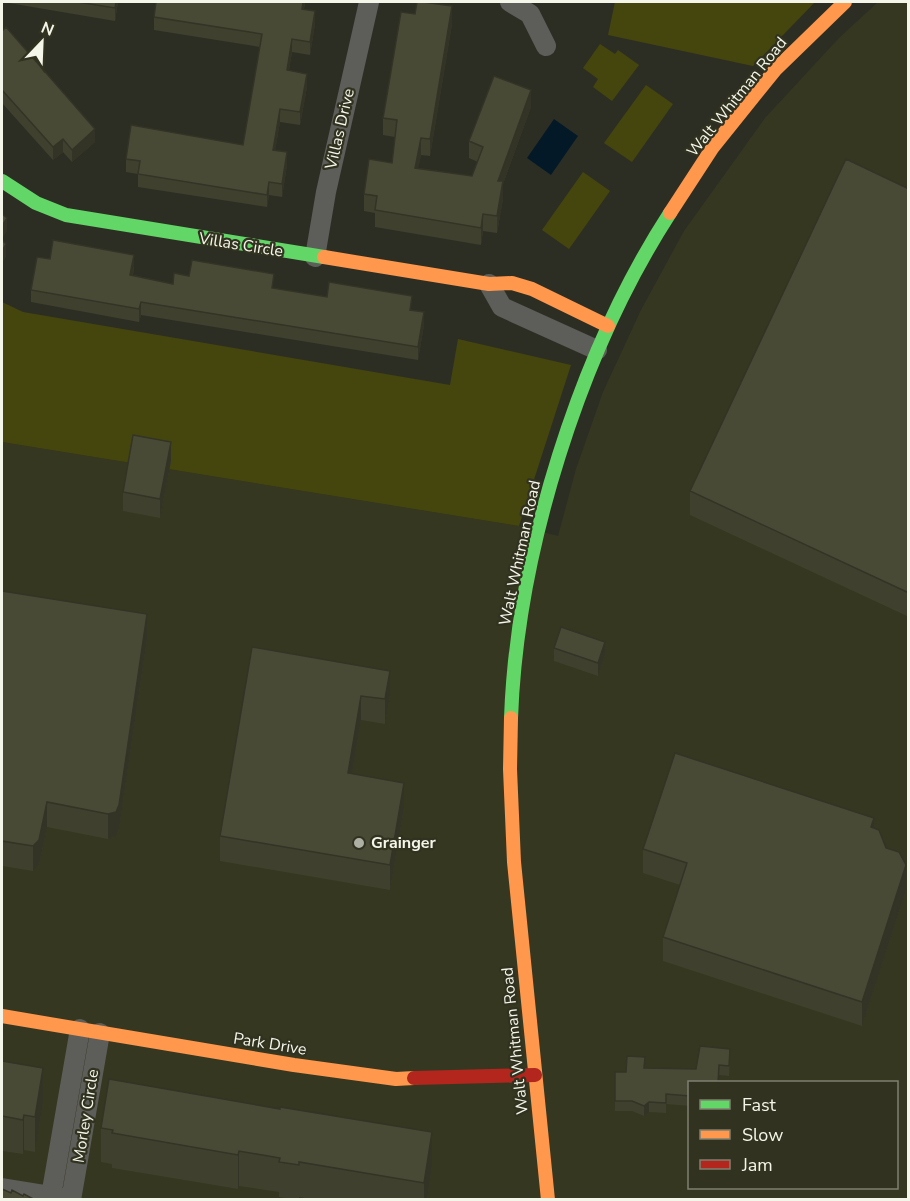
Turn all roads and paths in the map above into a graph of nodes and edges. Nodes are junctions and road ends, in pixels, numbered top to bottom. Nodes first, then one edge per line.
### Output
1 (369, 2) edge
2 (510, 2) edge
3 (845, 2) edge
4 (546, 46) dead end
5 (2, 181) edge
6 (315, 257) junction
7 (489, 284) junction
8 (608, 326) junction
9 (597, 350) junction
10 (2, 1016) edge
11 (80, 1029) junction
12 (100, 1033) junction
13 (535, 1075) junction
14 (2, 1188) edge
15 (64, 1198) edge
16 (549, 1200) edge

1 - 6 street, Villas Drive
2 - 4 street
3 - 8 main road, Walt Whitman Road
5 - 6 main road, Villas Circle
6 - 7 main road, Villas Circle
7 - 8 main road, Villas Circle
7 - 9 street
8 - 9 main road, Walt Whitman Road
9 - 13 main road, Walt Whitman Road
10 - 11 main road, Park Drive
11 - 12 main road, Park Drive
11 - 15 street, Morley Circle
12 - 13 main road, Park Drive
12 - 15 street, Morley Circle
13 - 16 main road, Walt Whitman Road
14 - 15 street

